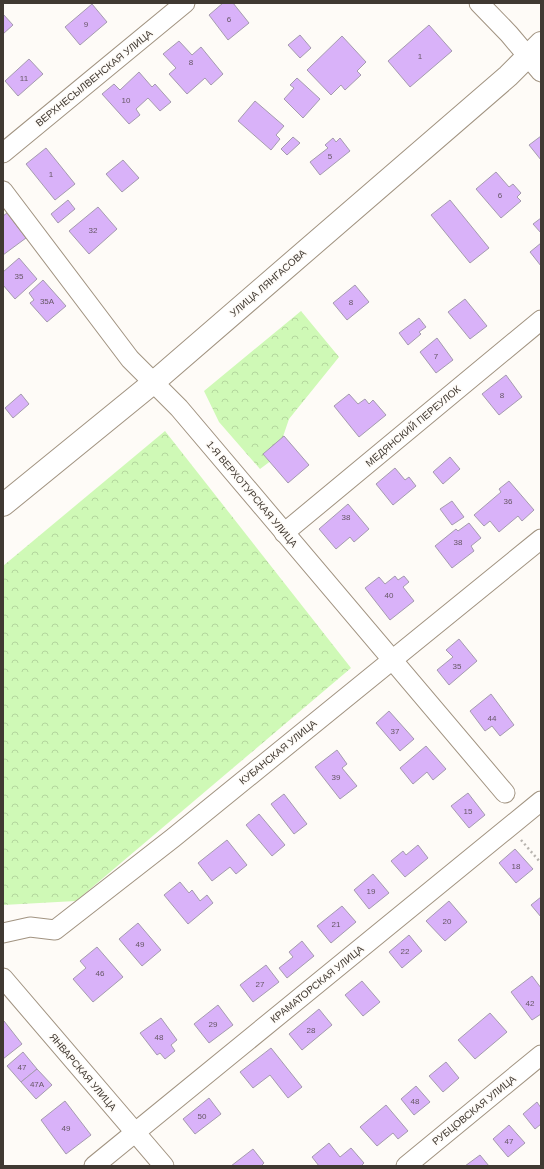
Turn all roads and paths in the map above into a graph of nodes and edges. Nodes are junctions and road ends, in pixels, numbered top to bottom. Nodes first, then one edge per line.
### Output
1 (185, 3) edge
2 (479, 3) edge
3 (534, 49) edge
4 (541, 72) edge
5 (3, 153) edge
6 (3, 191) edge
7 (541, 320) edge
8 (154, 382) junction
9 (3, 505) edge
10 (284, 533) junction
11 (541, 539) edge
12 (391, 661) junction
13 (505, 793) dead end
14 (541, 801) edge
15 (3, 933) edge
16 (3, 978) edge
17 (541, 1055) edge
18 (135, 1133) junction
19 (94, 1166) edge
20 (164, 1166) edge
21 (406, 1166) edge

1 - 5 street, ВЕРХНЕСЫЛВЕНСКАЯ УЛИЦА
2 - 3 street
3 - 4 street
3 - 8 main road, УЛИЦА ЛЯНГАСОВА
6 - 8 street, 1-Я ВЕРХОТУРСКАЯ УЛИЦА
7 - 10 street, МЕДЯНСКИЙ ПЕРЕУЛОК
8 - 9 main road, УЛИЦА ЛЯНГАСОВА
8 - 10 street, 1-Я ВЕРХОТУРСКАЯ УЛИЦА
10 - 12 street, 1-Я ВЕРХОТУРСКАЯ УЛИЦА
11 - 12 street, КУБАНСКАЯ УЛИЦА
12 - 13 street, 1-Я ВЕРХОТУРСКАЯ УЛИЦА
12 - 15 street, КУБАНСКАЯ УЛИЦА
14 - 18 street, КРАМАТОРСКАЯ УЛИЦА
16 - 18 street, ЯНВАРСКАЯ УЛИЦА
17 - 21 street, РУБЦОВСКАЯ УЛИЦА
18 - 19 street, КРАМАТОРСКАЯ УЛИЦА
18 - 20 street, ЯНВАРСКАЯ УЛИЦА

